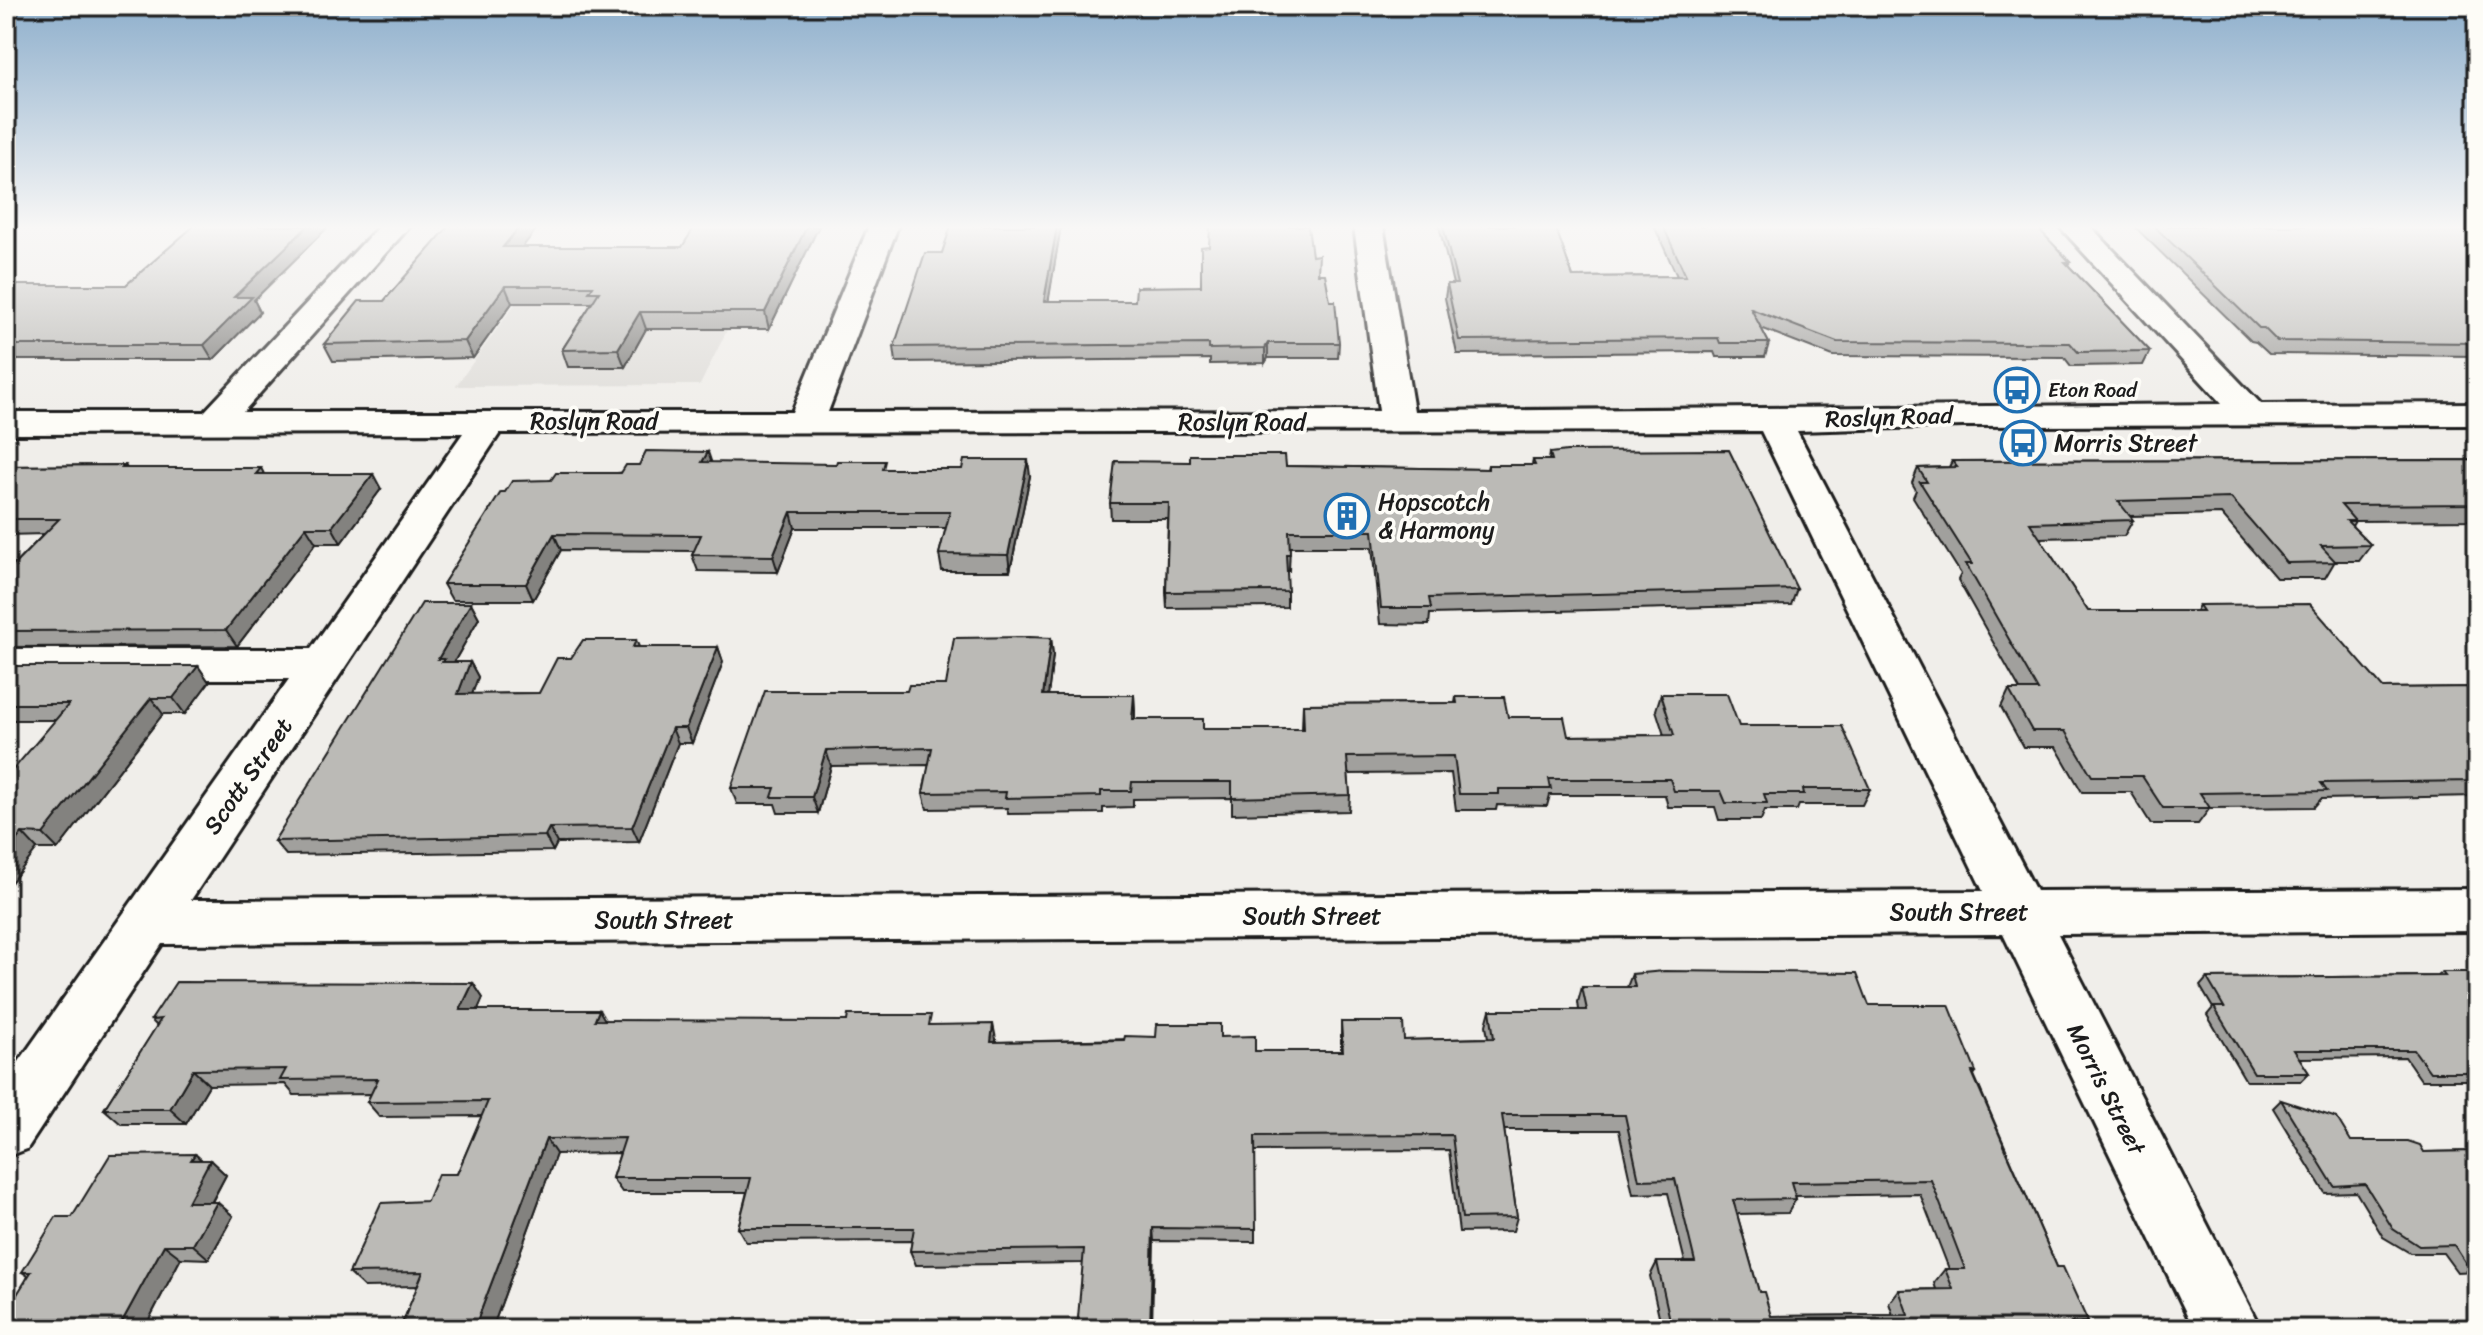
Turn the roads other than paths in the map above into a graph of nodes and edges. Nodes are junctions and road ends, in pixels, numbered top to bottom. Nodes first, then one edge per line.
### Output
1 (338, 288) edge
2 (859, 288) edge
3 (1378, 288) edge
4 (2133, 288) edge
5 (2251, 414) junction
6 (2477, 414) edge
7 (1773, 419) junction
8 (807, 420) junction
9 (490, 421) junction
10 (1398, 421) junction
11 (6, 423) edge
12 (214, 423) junction
13 (6, 664) edge
14 (326, 664) junction
15 (2477, 910) edge
16 (2017, 912) junction
17 (146, 922) junction
18 (6, 1129) edge
19 (2228, 1329) edge

1 - 12 street
2 - 8 street
3 - 10 street
4 - 5 street
5 - 6 street, Roslyn Road
5 - 7 street, Roslyn Road
7 - 10 street, Roslyn Road
7 - 16 street, Morris Street
8 - 9 street, Roslyn Road
8 - 10 street, Roslyn Road
9 - 12 street, Roslyn Road
9 - 14 street, Scott Street
11 - 12 street, Roslyn Road
13 - 14 street
14 - 17 street, Scott Street
15 - 16 street, South Street
16 - 17 street, South Street
16 - 19 street, Morris Street
17 - 18 street, Scott Street

